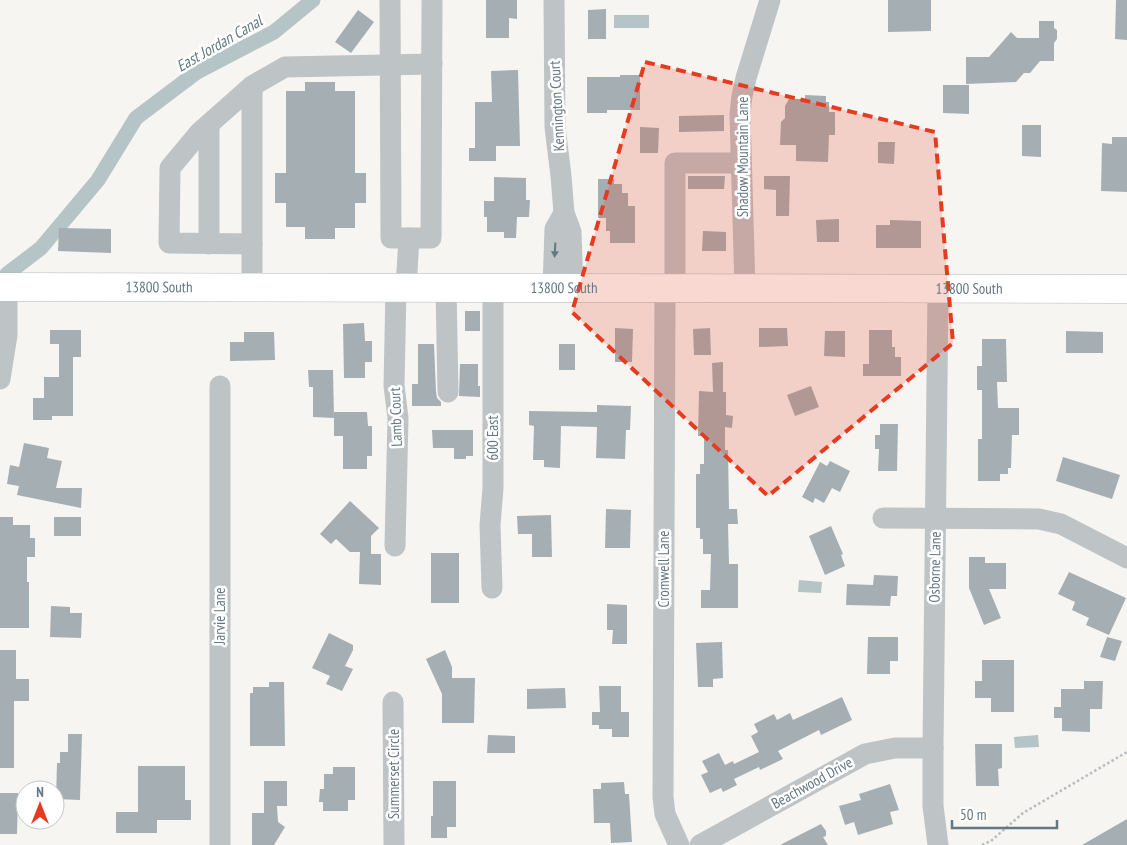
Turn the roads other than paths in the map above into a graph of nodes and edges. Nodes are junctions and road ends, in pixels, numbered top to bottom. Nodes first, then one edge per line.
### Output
1 (390, 0) edge
2 (432, 0) edge
3 (554, 0) edge
4 (770, 0) edge
5 (390, 64) junction
6 (432, 64) junction
7 (252, 86) junction
8 (209, 124) junction
9 (741, 163) junction
10 (409, 238) junction
11 (210, 244) junction
12 (252, 244) junction
13 (4, 288) edge
14 (252, 288) junction
15 (401, 288) junction
16 (446, 288) junction
17 (493, 288) junction
18 (563, 288) junction
19 (670, 289) junction
20 (745, 289) junction
21 (938, 289) junction
22 (1127, 289) edge
23 (0, 379) edge
24 (220, 386) dead end
25 (448, 392) dead end
26 (883, 518) dead end
27 (935, 519) junction
28 (395, 546) dead end
29 (1127, 558) edge
30 (492, 588) dead end
31 (394, 702) dead end
32 (933, 748) junction
33 (220, 845) edge
34 (394, 845) edge
35 (679, 845) edge
36 (700, 845) edge
37 (938, 845) edge

1 - 5 street
2 - 6 street
3 - 18 street, Kennington Court
4 - 9 street, Shadow Mountain Lane
5 - 6 street
5 - 7 street
5 - 10 street
6 - 10 street
7 - 8 street
7 - 12 street
8 - 11 street
8 - 11 street
9 - 19 street, Cromwell Lane
9 - 20 street, Shadow Mountain Lane
10 - 15 street, Lamb Court
11 - 12 street
12 - 14 street
13 - 14 main road, 13800 South
13 - 23 street
14 - 15 main road, 13800 South
15 - 16 main road, 13800 South
15 - 28 street, Lamb Court
16 - 17 main road, 13800 South
16 - 25 street
17 - 18 main road, 13800 South
17 - 30 street, 600 East
18 - 19 main road, 13800 South
19 - 20 main road, 13800 South
19 - 35 street, Cromwell Lane
20 - 21 main road, 13800 South
21 - 22 main road, 13800 South
21 - 27 street, Osborne Lane
24 - 33 street, Jarvie Lane
26 - 27 street
27 - 29 street
27 - 32 street, Osborne Lane
31 - 34 street, Summerset Circle
32 - 36 street, Beachwood Drive
32 - 37 street, Osborne Lane

